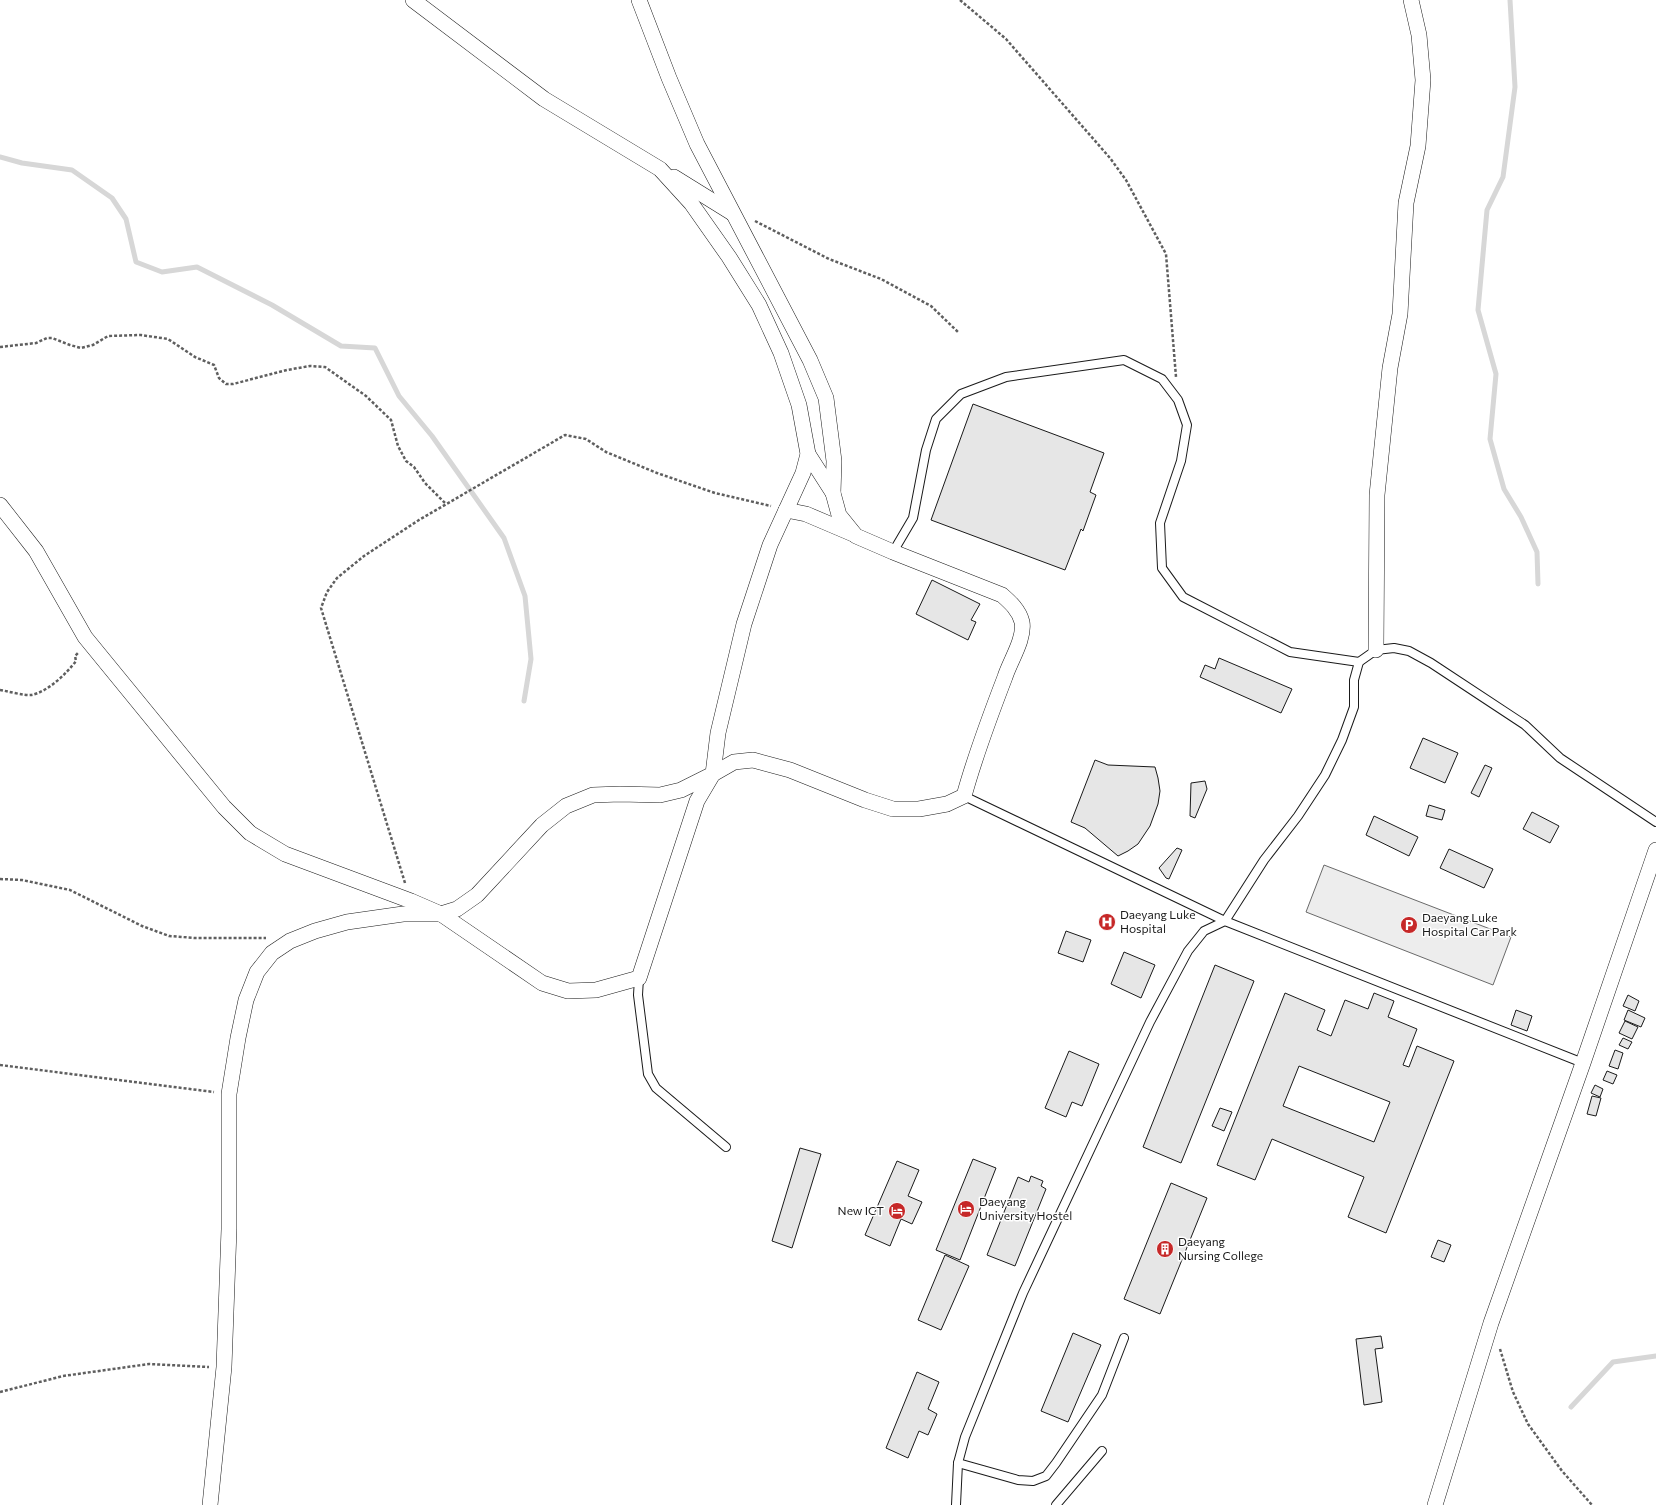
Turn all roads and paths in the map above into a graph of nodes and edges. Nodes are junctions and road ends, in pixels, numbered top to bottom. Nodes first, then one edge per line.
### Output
1 (413, 0) edge
2 (639, 0) edge
3 (960, 0) edge
4 (1410, 0) edge
5 (660, 169) junction
6 (732, 213) junction
7 (958, 332) dead end
8 (0, 347) edge
9 (1178, 400) junction
10 (808, 454) junction
11 (832, 493) junction
12 (446, 504) junction
13 (0, 505) edge
14 (786, 510) junction
15 (856, 536) junction
16 (893, 552) junction
17 (93, 646) junction
18 (1376, 650) junction
19 (1360, 662) junction
20 (0, 690) edge
21 (713, 774) junction
22 (964, 796) junction
23 (1656, 822) edge
24 (1656, 850) edge
25 (0, 879) edge
26 (411, 901) junction
27 (440, 914) junction
28 (1225, 921) junction
29 (290, 941) junction
30 (638, 978) junction
31 (1583, 1062) junction
32 (0, 1065) edge
33 (229, 1094) junction
34 (726, 1147) dead end
35 (1491, 1322) junction
36 (1124, 1338) dead end
37 (224, 1367) junction
38 (0, 1392) edge
39 (1102, 1451) dead end
40 (958, 1464) junction
41 (210, 1505) edge
42 (956, 1505) edge
43 (1056, 1505) edge
44 (1435, 1505) edge
45 (1592, 1505) edge

1 - 5 street
2 - 6 street
3 - 9 path
4 - 18 street
5 - 6 street
5 - 10 street
6 - 7 path
6 - 11 street
8 - 12 path
9 - 16 lane
9 - 19 lane
10 - 11 street
10 - 14 street
11 - 15 street
12 - 14 path
12 - 26 path
13 - 17 street
14 - 15 street
14 - 21 street
15 - 16 street
16 - 22 street
17 - 20 path
17 - 26 street
18 - 19 lane
18 - 23 lane
19 - 28 lane
21 - 22 street
21 - 27 street
21 - 30 street
22 - 28 lane
24 - 31 street
25 - 29 path
26 - 27 street
27 - 29 street
27 - 30 street
28 - 31 lane
28 - 40 lane
29 - 33 street
30 - 34 lane
31 - 35 street
32 - 33 path
33 - 37 street
35 - 44 street
35 - 45 path
36 - 40 lane
37 - 38 path
37 - 41 street
39 - 43 lane
40 - 42 lane

